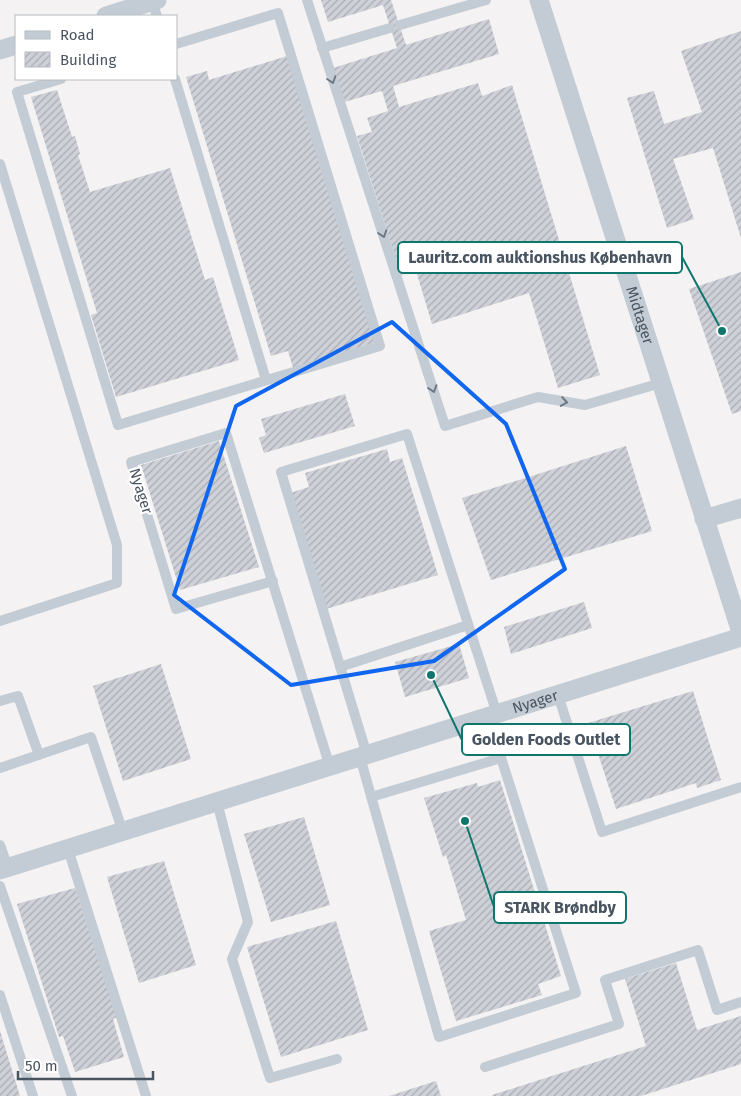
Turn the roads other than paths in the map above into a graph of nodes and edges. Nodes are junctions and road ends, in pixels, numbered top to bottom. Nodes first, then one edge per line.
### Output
1 (307, 0) edge
2 (486, 0) edge
3 (540, 0) edge
4 (155, 6) edge
5 (111, 15) edge
6 (178, 43) edge
7 (15, 45) edge
8 (322, 48) junction
9 (0, 50) edge
10 (58, 80) edge
11 (175, 80) edge
12 (0, 164) edge
13 (266, 380) junction
14 (661, 383) junction
15 (741, 508) edge
16 (704, 519) junction
17 (272, 581) junction
18 (0, 622) edge
19 (468, 625) junction
20 (741, 630) edge
21 (340, 667) junction
22 (558, 695) junction
23 (0, 701) edge
24 (492, 715) junction
25 (39, 755) junction
26 (364, 756) junction
27 (501, 758) junction
28 (330, 766) junction
29 (0, 768) edge
30 (741, 787) edge
31 (372, 797) junction
32 (217, 802) junction
33 (123, 832) junction
34 (0, 845) edge
35 (68, 849) junction
36 (4, 869) edge
37 (0, 886) edge
38 (0, 995) edge
39 (741, 1002) edge
40 (337, 1059) dead end
41 (485, 1067) dead end
42 (33, 1096) edge
43 (72, 1096) edge
44 (146, 1096) edge

1 - 8 lane
2 - 8 lane
3 - 14 street, Midtager
4 - 5 street
6 - 13 lane
7 - 9 street
8 -> 14 lane
10 - 13 lane
11 - 13 lane
12 - 18 lane
14 - 16 street, Midtager
15 - 16 street
16 - 20 street, Midtager
17 - 17 lane, Nyager
17 - 28 lane, Nyager
19 - 21 lane
19 - 21 lane
19 - 24 lane
20 - 22 street, Nyager
21 - 26 lane
22 - 24 street, Nyager
22 - 30 lane
23 - 25 lane
24 - 26 street, Nyager
24 - 27 lane
25 - 29 lane
25 - 33 lane
26 - 28 street, Nyager
26 - 31 lane
27 - 31 lane
27 - 31 lane
28 - 32 street, Nyager
32 - 33 street, Nyager
32 - 40 lane
33 - 35 street, Nyager
34 - 36 lane
35 - 36 street, Nyager
35 - 44 lane
37 - 43 lane
38 - 42 lane
39 - 41 lane

